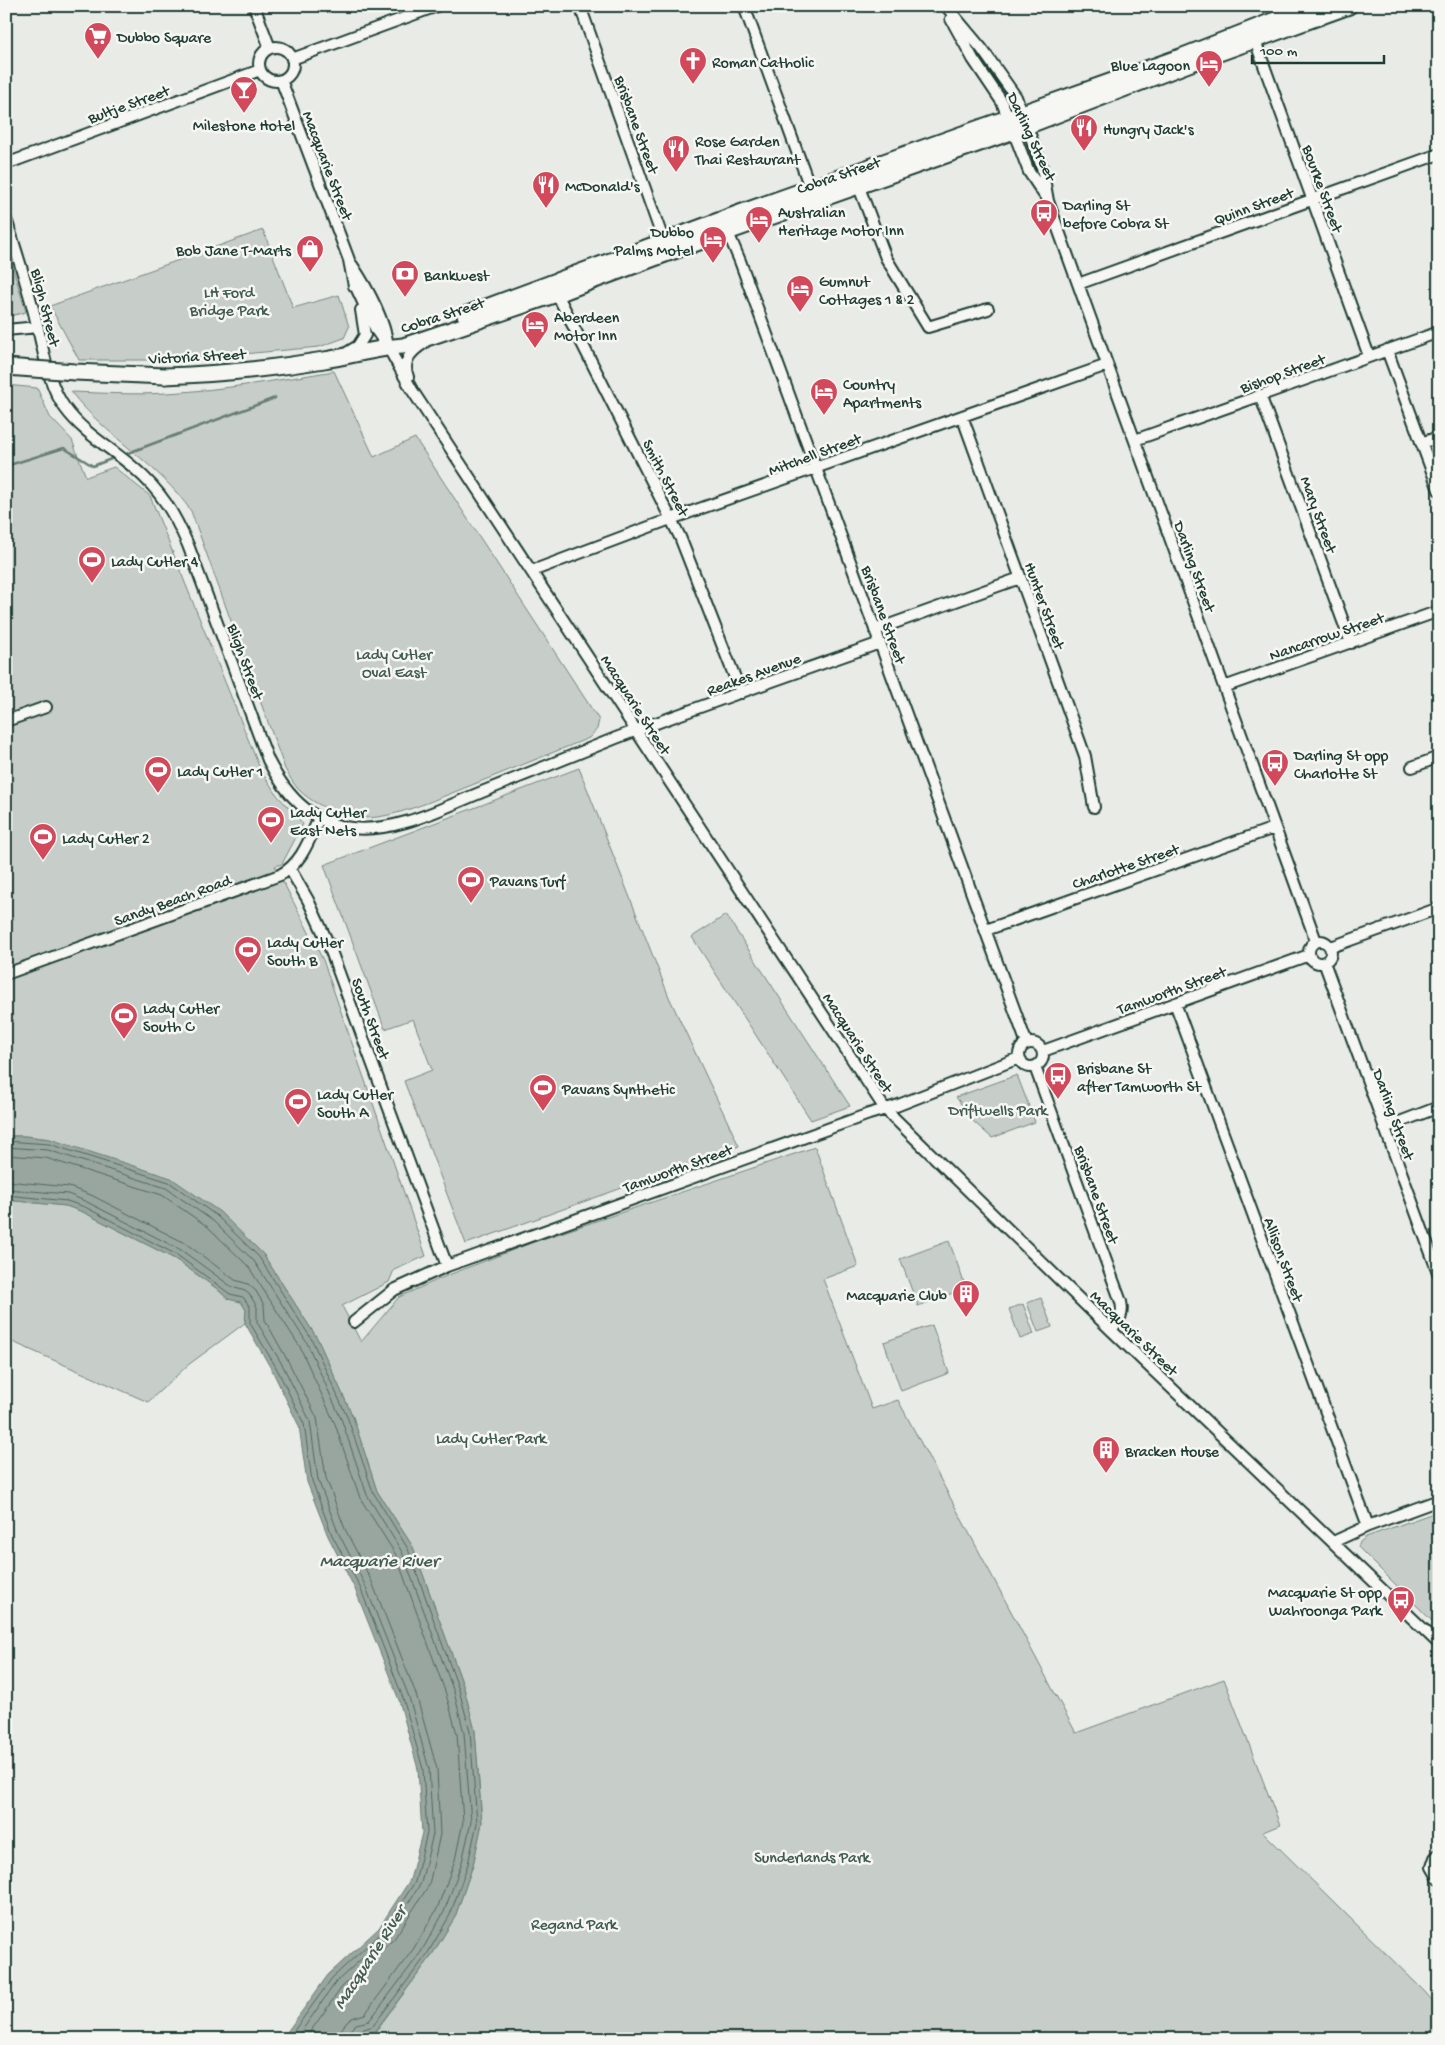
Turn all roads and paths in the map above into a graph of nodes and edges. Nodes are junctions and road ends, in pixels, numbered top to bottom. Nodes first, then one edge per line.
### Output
1 (254, 6) edge
2 (437, 6) edge
3 (580, 6) edge
4 (744, 6) edge
5 (945, 6) edge
6 (1349, 6) edge
7 (1308, 10) edge
8 (1253, 35) junction
9 (270, 48) junction
10 (292, 59) junction
11 (260, 70) junction
12 (281, 80) junction
13 (1018, 121) junction
14 (1439, 154) edge
15 (6, 164) edge
16 (856, 180) junction
17 (813, 195) junction
18 (1312, 199) junction
19 (6, 219) edge
20 (691, 231) junction
21 (728, 232) junction
22 (666, 247) junction
23 (349, 260) junction
24 (353, 281) junction
25 (1078, 284) junction
26 (555, 288) junction
27 (988, 308) dead end
28 (38, 327) junction
29 (6, 330) edge
30 (1439, 332) edge
31 (437, 334) junction
32 (388, 347) junction
33 (1387, 350) junction
34 (1369, 356) junction
35 (335, 358) junction
36 (1107, 365) junction
37 (6, 367) edge
38 (412, 390) junction
39 (1260, 395) junction
40 (962, 416) junction
41 (1439, 437) edge
42 (1135, 440) junction
43 (1422, 443) junction
44 (815, 468) junction
45 (1439, 490) edge
46 (672, 518) junction
47 (532, 571) junction
48 (1020, 578) junction
49 (1439, 611) edge
50 (875, 630) junction
51 (880, 643) junction
52 (1351, 643) junction
53 (1224, 687) junction
54 (741, 693) junction
55 (46, 707) dead end
56 (6, 721) edge
57 (636, 730) junction
58 (1439, 757) edge
59 (1412, 767) dead end
60 (1094, 807) dead end
61 (319, 818) junction
62 (1274, 828) junction
63 (290, 869) junction
64 (1439, 908) edge
65 (986, 930) junction
66 (1316, 941) junction
67 (1331, 947) junction
68 (1309, 955) junction
69 (1324, 962) junction
70 (6, 974) edge
71 (1175, 1003) junction
72 (1027, 1044) junction
73 (1043, 1051) junction
74 (1020, 1058) junction
75 (1035, 1066) junction
76 (1439, 1108) edge
77 (885, 1109) junction
78 (1384, 1128) junction
79 (447, 1266) junction
80 (1439, 1275) edge
81 (354, 1322) dead end
82 (1111, 1330) junction
83 (1439, 1500) edge
84 (1368, 1526) junction
85 (1333, 1542) junction
86 (1439, 1644) edge
87 (1439, 1854) edge
88 (1439, 1879) edge

1 - 9 street
2 - 10 street
3 - 22 street, Brisbane Street
4 - 17 street
5 - 13 street, Darling Street
5 - 13 street, Darling Street
6 - 7 highway, Cobra Street
7 - 8 highway, Cobra Street
8 - 13 highway, Cobra Street
8 - 18 street, Bourke Street
9 - 10 street
9 - 11 street
10 - 12 street
11 - 12 street
11 - 15 street, Bultje Street
12 - 23 street, Macquarie Street
13 - 16 highway, Cobra Street
13 - 25 street, Darling Street
14 - 18 street, Quinn Street
16 - 17 highway, Cobra Street
16 - 27 street
17 - 20 highway, Cobra Street
17 - 21 highway, Cobra Street
18 - 25 street, Quinn Street
18 - 34 street, Bourke Street
19 - 28 street, Bligh Street
20 - 21 street
20 - 22 highway, Cobra Street
21 - 22 highway, Cobra Street
21 - 44 street, Brisbane Street
22 - 26 highway, Cobra Street
23 - 24 street, Macquarie Street
23 - 32 street, Macquarie Street
24 - 32 street, Macquarie Street
24 - 35 street, Macquarie Street
25 - 36 street, Darling Street
26 - 31 highway, Cobra Street
26 - 32 highway, Cobra Street
26 - 46 street, Smith Street
28 - 29 street
28 - 61 street, Bligh Street
30 - 33 street, Bishop Street
31 - 32 highway, Cobra Street
31 - 38 street
32 - 35 highway, Victoria Street
32 - 38 street, Macquarie Street
33 - 34 street, Bishop Street
33 - 43 street
34 - 39 street, Bishop Street
35 - 37 highway, Victoria Street, bridge
36 - 40 street, Mitchell Street
36 - 42 street, Darling Street
38 - 47 street, Macquarie Street
39 - 42 street, Bishop Street
39 - 52 street, Mary Street
40 - 44 street, Mitchell Street
40 - 48 street, Hunter Street
41 - 43 street
42 - 53 street, Darling Street
43 - 45 street
44 - 46 street, Mitchell Street
44 - 50 street, Brisbane Street
46 - 47 street, Mitchell Street
46 - 54 street, Smith Street
47 - 57 street, Macquarie Street
48 - 50 street
48 - 60 street, Hunter Street
49 - 52 street, Nancarrow Street
50 - 51 street, Brisbane Street
51 - 54 street, Reakes Avenue
51 - 65 street, Brisbane Street
52 - 53 street, Nancarrow Street
53 - 62 street, Darling Street
54 - 57 street, Reakes Avenue
55 - 56 street
57 - 61 street, Bligh Street
57 - 77 street, Macquarie Street
58 - 59 street
61 - 63 street, Sandy Beach Road
62 - 65 street, Charlotte Street
62 - 66 street, Darling Street
63 - 70 street, Sandy Beach Road
63 - 79 street, South Street
64 - 67 street
65 - 72 street, Brisbane Street
66 - 67 street
66 - 68 street
67 - 69 street
68 - 69 street
68 - 71 street, Tamworth Street
69 - 78 street, Darling Street
71 - 73 street, Tamworth Street
71 - 84 street, Allison Street
72 - 73 street
72 - 74 street
73 - 75 street
74 - 75 street
74 - 77 street, Tamworth Street
75 - 82 street, Brisbane Street
76 - 78 street
77 - 79 street, Tamworth Street
77 - 82 street, Macquarie Street
78 - 80 street, Darling Street
79 - 81 street, Tamworth Street
82 - 85 street, Macquarie Street
83 - 84 street
84 - 85 street
85 - 86 street, Macquarie Street
87 - 88 street

